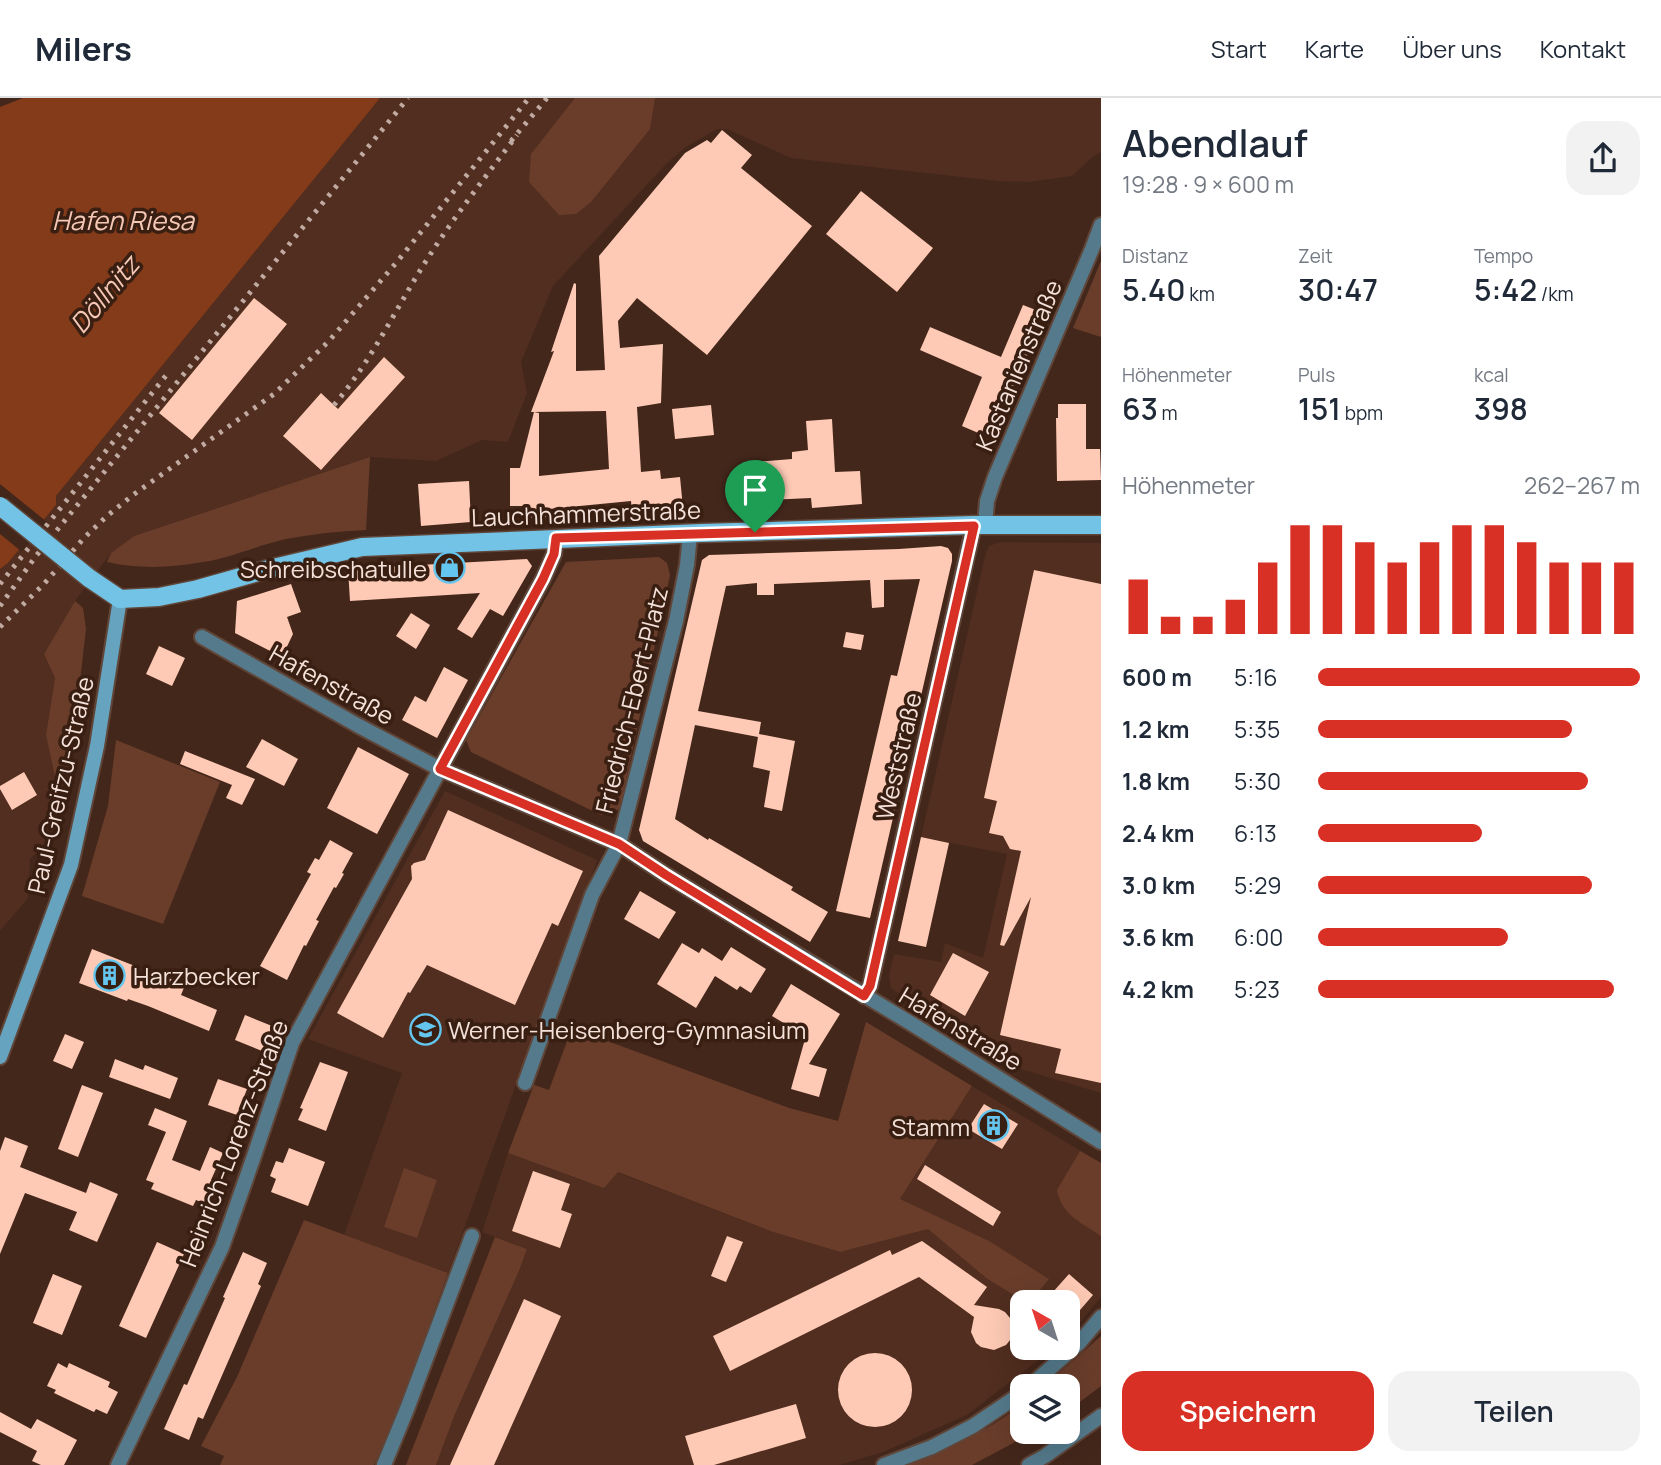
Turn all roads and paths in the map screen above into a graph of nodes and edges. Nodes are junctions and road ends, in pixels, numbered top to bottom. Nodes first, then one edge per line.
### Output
1 (1101, 225) edge
2 (0, 506) edge
3 (979, 525) junction
4 (1101, 525) edge
5 (690, 534) junction
6 (556, 538) junction
7 (120, 598) junction
8 (202, 638) dead end
9 (440, 769) junction
10 (619, 844) junction
11 (864, 996) junction
12 (0, 1057) edge
13 (524, 1083) dead end
14 (1101, 1142) edge
15 (472, 1237) dead end
16 (1101, 1317) edge
17 (1044, 1374) edge
18 (1010, 1401) edge
19 (1101, 1416) edge
20 (118, 1465) edge
21 (384, 1465) edge
22 (884, 1465) edge
23 (1029, 1465) edge

1 - 3 street, Kastanienstraße
2 - 7 main road, bridge
3 - 4 main road, Lauchhammerstraße
3 - 5 main road, Lauchhammerstraße
3 - 11 street, Weststraße
5 - 6 main road, Lauchhammerstraße
5 - 10 street, Friedrich-Ebert-Platz
6 - 7 main road, Lauchhammerstraße
6 - 9 street
7 - 12 main road, Paul-Greifzu-Straße
8 - 9 street, Hafenstraße
9 - 10 street, Friedrich-Ebert-Platz
9 - 20 street, Heinrich-Lorenz-Straße
10 - 11 street, Hafenstraße
10 - 13 street
11 - 14 street, Hafenstraße
15 - 21 street
16 - 17 street
18 - 22 street
19 - 23 street

